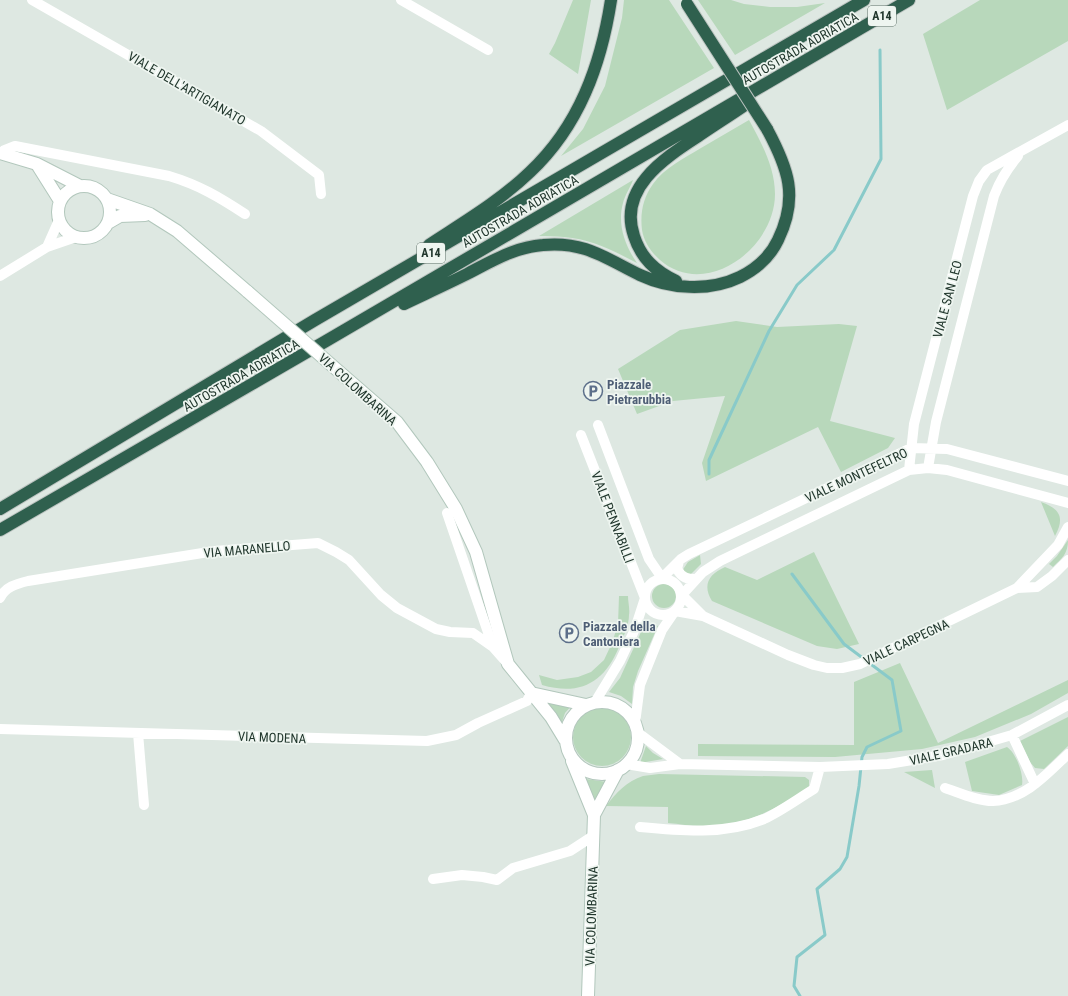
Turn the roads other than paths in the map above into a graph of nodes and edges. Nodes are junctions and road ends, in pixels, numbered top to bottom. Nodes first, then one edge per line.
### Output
1 (32, 0) edge
2 (401, 0) edge
3 (611, 0) edge
4 (864, 0) edge
5 (909, 0) edge
6 (686, 2) edge
7 (856, 31) junction
8 (488, 50) dead end
9 (1068, 125) edge
10 (1022, 151) junction
11 (0, 153) edge
12 (37, 164) junction
13 (80, 186) junction
14 (321, 194) dead end
15 (107, 199) junction
16 (60, 201) junction
17 (150, 214) junction
18 (245, 214) dead end
19 (59, 220) junction
20 (108, 224) junction
21 (76, 237) junction
22 (47, 247) junction
23 (0, 276) edge
24 (686, 286) junction
25 (315, 320) junction
26 (326, 341) junction
27 (598, 426) dead end
28 (581, 435) dead end
29 (911, 448) junction
30 (931, 448) junction
31 (928, 468) junction
32 (909, 470) junction
33 (1068, 481) edge
34 (1068, 503) edge
35 (0, 509) edge
36 (447, 513) dead end
37 (1068, 527) edge
38 (0, 530) edge
39 (1068, 560) edge
40 (679, 561) junction
41 (662, 578) junction
42 (696, 579) junction
43 (1017, 588) junction
44 (682, 595) junction
45 (0, 598) edge
46 (645, 598) junction
47 (675, 611) junction
48 (703, 616) junction
49 (473, 633) joint
50 (492, 647) junction
51 (508, 664) junction
52 (531, 693) junction
53 (590, 703) junction
54 (1068, 705) edge
55 (636, 727) junction
56 (0, 729) edge
57 (138, 733) junction
58 (1012, 736) junction
59 (565, 740) junction
60 (568, 752) junction
61 (1068, 754) edge
62 (680, 764) junction
63 (820, 766) junction
64 (622, 767) junction
65 (1035, 784) junction
66 (945, 788) dead end
67 (144, 805) dead end
68 (594, 816) junction
69 (640, 827) dead end
70 (593, 836) junction
71 (433, 878) dead end
72 (588, 996) edge

1 - 14 street, VIALE DELL'ARTIGIANATO
2 - 8 street
3 - 25 highway
4 - 25 highway, AUTOSTRADA ADRIATICA / A14
5 - 7 highway, AUTOSTRADA ADRIATICA / A14
6 - 24 highway, bridge
7 - 24 highway
7 - 26 highway, AUTOSTRADA ADRIATICA / A14
9 - 10 street, VIALE SAN LEO
10 - 29 street, VIALE SAN LEO
10 - 30 street, VIALE SAN LEO
11 - 12 street
11 - 18 street
12 - 13 street
12 - 16 street
13 - 15 street
13 - 16 street
15 - 17 street, VIA COLOMBARINA
15 - 20 street
16 - 19 street
17 - 20 street
17 - 51 street, VIA COLOMBARINA, bridge
19 - 21 street
19 - 22 street
20 - 21 street
21 - 22 street
22 - 23 street
24 - 26 highway
25 - 35 highway, AUTOSTRADA ADRIATICA / A14
26 - 38 highway, AUTOSTRADA ADRIATICA / A14
27 - 41 street, VIALE PENNABILLI
28 - 46 street, VIALE PENNABILLI
29 - 30 street, VIALE MONTEFELTRO
29 - 32 street, VIALE SAN LEO
29 - 40 street, VIALE MONTEFELTRO
30 - 31 street, VIALE SAN LEO
30 - 33 street, VIALE MONTEFELTRO
31 - 32 street, VIALE MONTEFELTRO
31 - 34 street, VIALE MONTEFELTRO
32 - 42 street, VIALE MONTEFELTRO
36 - 50 street, VIA COLOMBARINA
37 - 43 street, VIALE CARPEGNA
39 - 43 street, VIALE CARPEGNA
40 - 41 street, VIALE MONTEFELTRO
40 - 42 street
41 - 44 street
41 - 46 street
42 - 44 street, VIALE MONTEFELTRO
43 - 48 street, VIALE CARPEGNA
44 - 47 street
44 - 48 street, VIALE CARPEGNA
45 - 49 street, VIA MARANELLO
46 - 47 street
46 - 53 street
47 - 48 street, VIALE CARPEGNA
47 - 55 street
49 - 50 street, VIA COLOMBARINA
50 - 51 street, VIA COLOMBARINA
51 - 52 street, VIA COLOMBARINA
52 - 53 street
52 - 57 street, VIA MODENA
52 - 59 street, VIA COLOMBARINA
53 - 55 street
53 - 59 street
54 - 58 street, VIALE GRADARA
55 - 62 street
55 - 64 street
56 - 57 street, VIA MODENA
57 - 67 street
58 - 63 street, VIALE GRADARA
58 - 65 street
59 - 60 street
60 - 64 street
60 - 68 street, VIA COLOMBARINA
61 - 65 street
62 - 63 street
62 - 64 street
63 - 69 street
64 - 68 street, VIA COLOMBARINA
65 - 66 street
68 - 70 street, VIA COLOMBARINA
70 - 71 street
70 - 72 street, VIA COLOMBARINA

